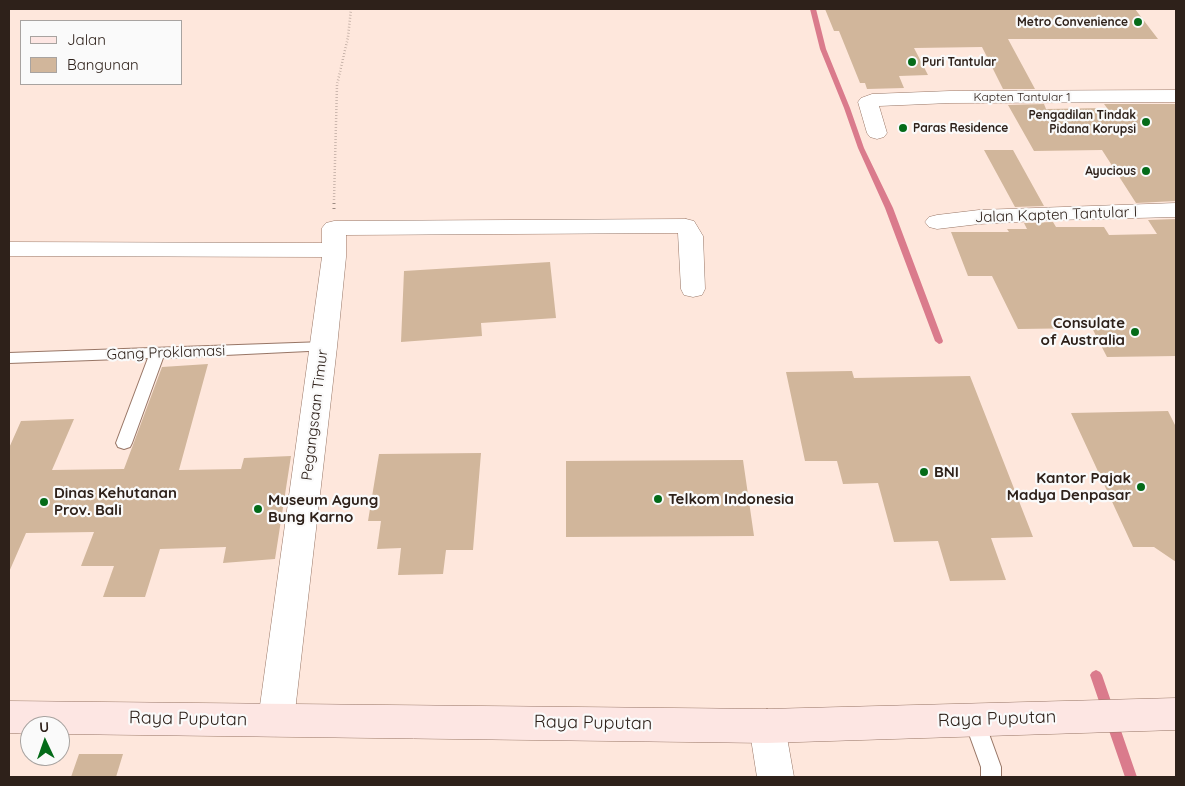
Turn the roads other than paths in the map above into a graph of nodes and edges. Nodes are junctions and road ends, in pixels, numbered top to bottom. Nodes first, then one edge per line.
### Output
1 (1176, 96) edge
2 (877, 133) dead end
3 (1176, 210) edge
4 (937, 222) dead end
5 (334, 239) junction
6 (9, 249) edge
7 (694, 289) dead end
8 (324, 347) junction
9 (157, 354) junction
10 (9, 358) edge
11 (124, 443) dead end
12 (1176, 714) edge
13 (9, 718) edge
14 (276, 720) junction
15 (974, 720) junction
16 (767, 726) junction
17 (776, 777) edge
18 (991, 777) edge

1 - 2 street, Kapten Tantular 1
3 - 4 street, Jalan Kapten Tantular I
5 - 6 street
5 - 7 street
5 - 8 street, Pegangsaan Timur
8 - 9 lane, Gang Proklamasi
8 - 14 street, Pegangsaan Timur
9 - 10 lane, Gang Proklamasi
9 - 11 lane
12 - 15 main road, Raya Puputan
13 - 14 main road, Raya Puputan
14 - 16 main road, Raya Puputan
15 - 16 main road, Raya Puputan
15 - 18 lane
16 - 17 street

